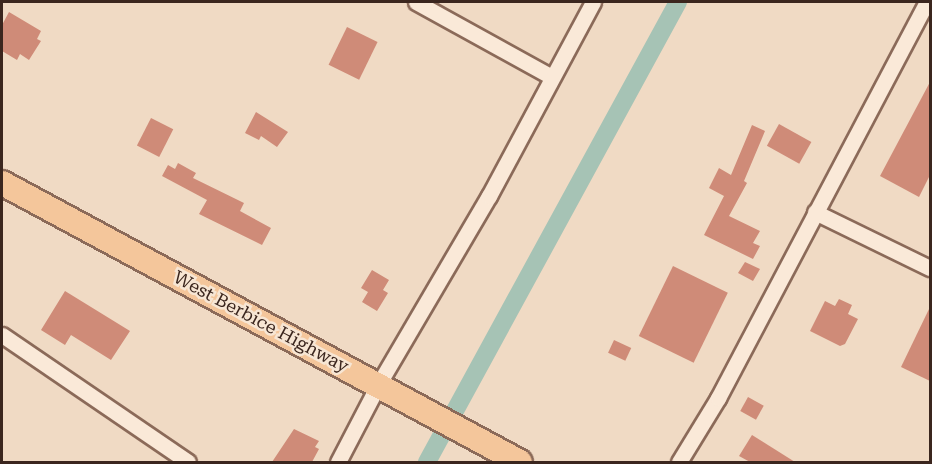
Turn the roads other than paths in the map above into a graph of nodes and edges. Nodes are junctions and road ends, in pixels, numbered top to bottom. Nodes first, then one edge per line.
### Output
1 (416, 2) edge
2 (593, 2) edge
3 (927, 2) edge
4 (552, 77) junction
5 (2, 183) edge
6 (815, 212) junction
7 (930, 268) edge
8 (2, 335) edge
9 (386, 390) junction
10 (188, 462) edge
11 (338, 462) edge
12 (520, 462) edge
13 (679, 462) edge

1 - 4 street
2 - 4 street
3 - 6 street
4 - 9 street
5 - 9 main road, West Berbice Highway
6 - 7 street
6 - 13 street
8 - 10 street
9 - 11 street
9 - 12 main road, West Berbice Highway

